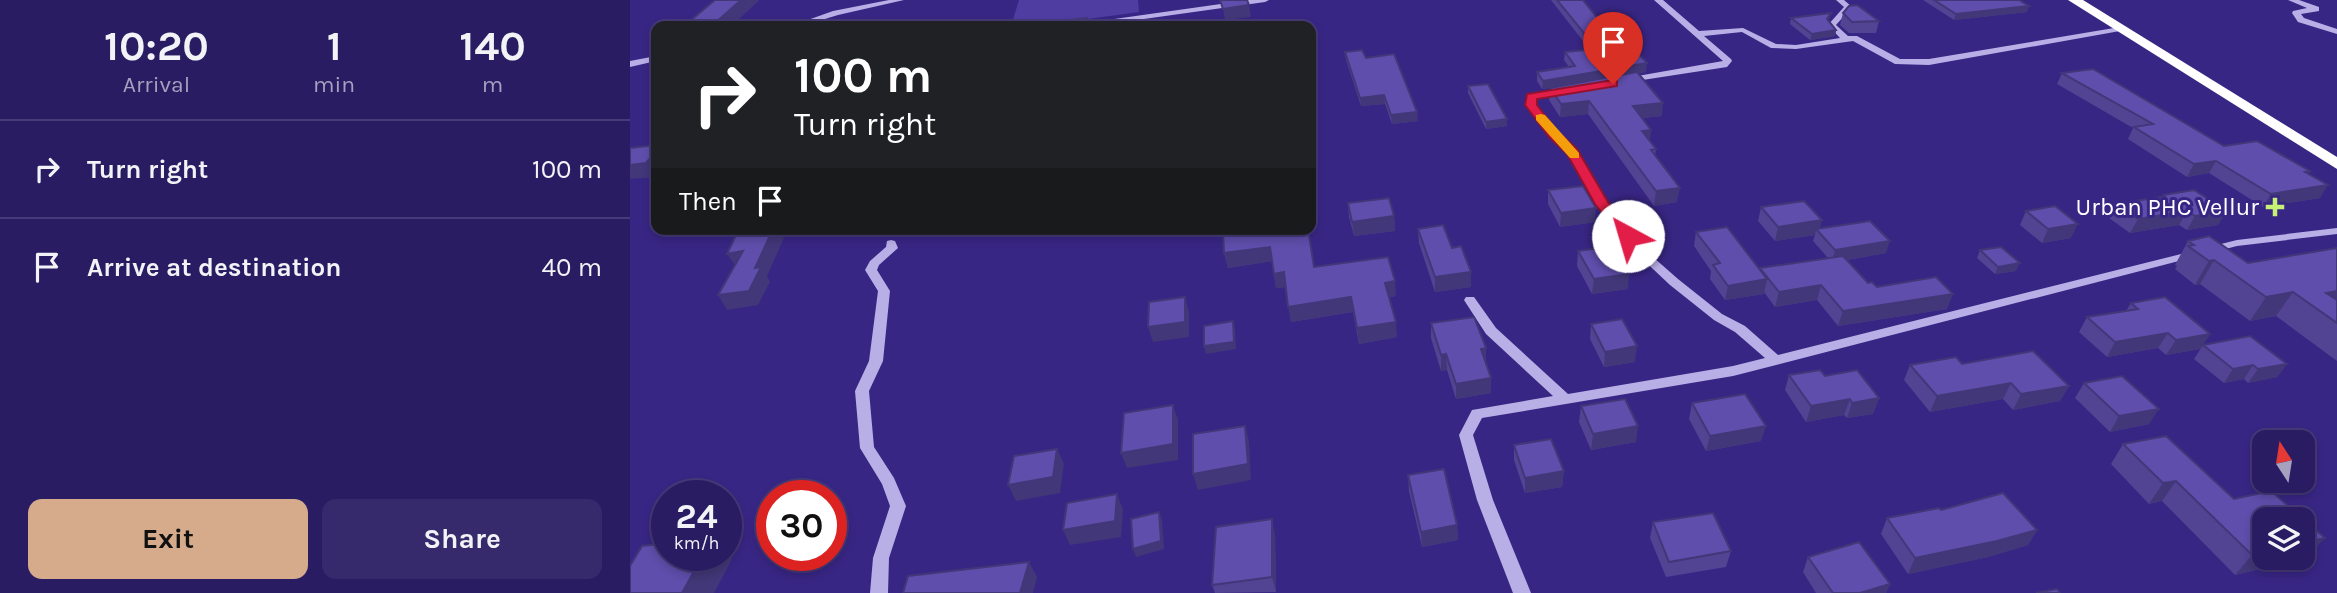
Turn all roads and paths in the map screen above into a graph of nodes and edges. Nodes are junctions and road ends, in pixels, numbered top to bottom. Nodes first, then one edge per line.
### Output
1 (834, 0) edge
2 (900, 0) edge
3 (1265, 0) edge
4 (1658, 0) edge
5 (1840, 0) edge
6 (2074, 0) edge
7 (2292, 0) edge
8 (836, 13) junction
9 (811, 21) edge
10 (1115, 21) edge
11 (2120, 29) junction
12 (2337, 32) edge
13 (1696, 34) junction
14 (1847, 40) junction
15 (651, 60) edge
16 (630, 64) edge
17 (1616, 83) edge
18 (1579, 89) edge
19 (2337, 164) edge
20 (2337, 231) edge
21 (891, 243) dead end
22 (1470, 300) dead end
23 (1775, 360) junction
24 (1564, 399) junction
25 (880, 593) edge
26 (1522, 593) edge

1 - 8 street
2 - 8 street
3 - 10 street
4 - 13 street
5 - 14 street
6 - 11 highway
7 - 12 street
8 - 9 street
11 - 14 street
11 - 19 highway
13 - 14 street
13 - 17 street
15 - 16 street
18 - 23 street
20 - 23 street
21 - 25 street
22 - 24 street
23 - 24 street
24 - 26 street

